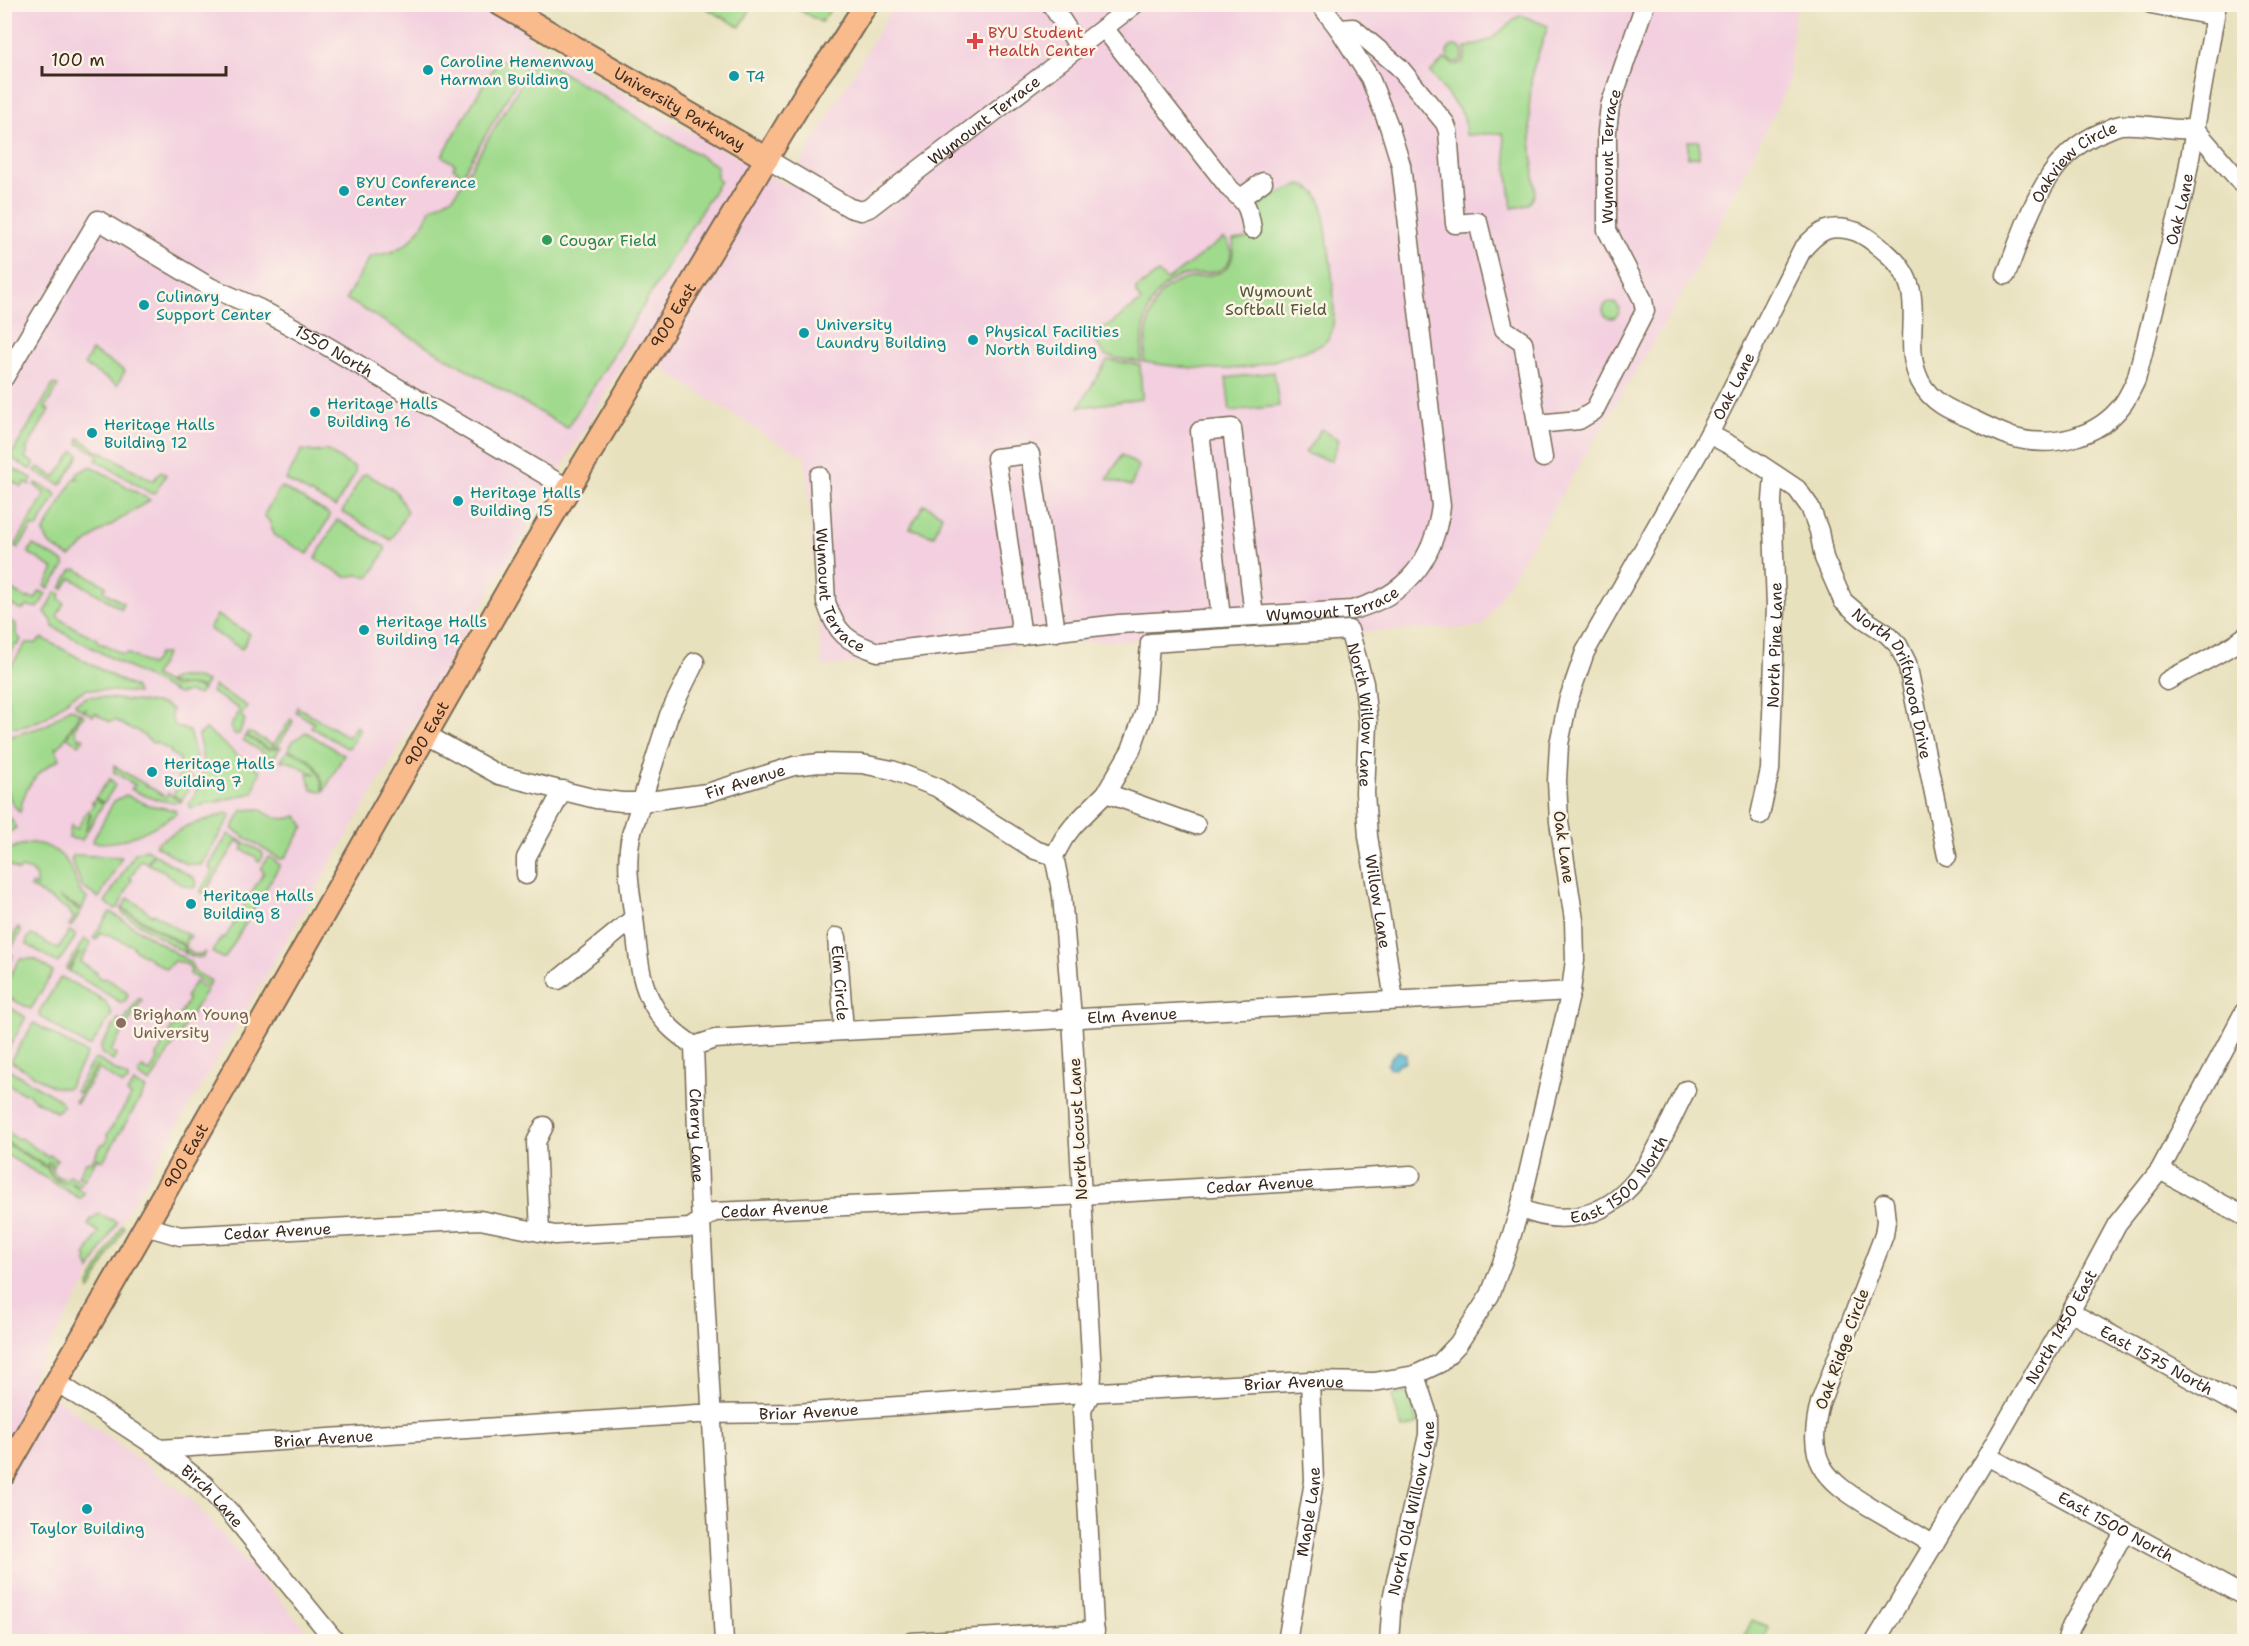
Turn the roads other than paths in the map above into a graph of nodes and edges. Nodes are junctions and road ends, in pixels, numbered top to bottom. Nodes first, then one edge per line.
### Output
1 (500, 4) edge
2 (866, 4) edge
3 (1051, 4) edge
4 (1134, 4) edge
5 (1320, 4) edge
6 (1645, 4) edge
7 (2151, 4) edge
8 (2215, 10) edge
9 (1104, 28) junction
10 (1339, 29) junction
11 (1079, 47) junction
12 (2194, 129) junction
13 (767, 159) junction
14 (1263, 182) dead end
15 (2244, 186) edge
16 (1241, 198) junction
17 (861, 211) joint
18 (1252, 229) dead end
19 (2006, 275) dead end
20 (4, 378) edge
21 (1537, 424) junction
22 (1709, 434) junction
23 (1543, 458) dead end
24 (1774, 474) junction
25 (819, 476) dead end
26 (568, 489) junction
27 (1254, 616) junction
28 (1221, 618) junction
29 (1056, 632) junction
30 (1022, 636) junction
31 (2244, 637) edge
32 (695, 662) dead end
33 (2167, 681) dead end
34 (427, 735) junction
35 (563, 790) junction
36 (1106, 793) junction
37 (1366, 801) joint
38 (642, 802) junction
39 (1760, 814) dead end
40 (1196, 825) dead end
41 (1054, 856) junction
42 (1947, 856) dead end
43 (526, 875) dead end
44 (634, 918) junction
45 (837, 937) dead end
46 (558, 980) dead end
47 (1571, 991) junction
48 (1394, 1000) junction
49 (2244, 1012) edge
50 (1072, 1018) junction
51 (844, 1031) junction
52 (694, 1046) junction
53 (1686, 1090) dead end
54 (544, 1126) dead end
55 (2160, 1170) junction
56 (1411, 1175) dead end
57 (1082, 1195) junction
58 (1884, 1203) dead end
59 (1520, 1208) junction
60 (2244, 1216) edge
61 (702, 1220) junction
62 (145, 1226) junction
63 (540, 1232) junction
64 (2070, 1312) junction
65 (1449, 1353) joint
66 (1415, 1375) junction
67 (1310, 1381) junction
68 (58, 1383) junction
69 (1091, 1393) junction
70 (2244, 1408) edge
71 (712, 1414) junction
72 (160, 1449) junction
73 (1987, 1456) junction
74 (4, 1474) edge
75 (2124, 1531) junction
76 (1934, 1545) junction
77 (2244, 1596) edge
78 (1095, 1636) edge
79 (336, 1641) edge
80 (724, 1641) edge
81 (911, 1641) edge
82 (1287, 1641) edge
83 (1389, 1641) edge
84 (1875, 1641) edge
85 (2066, 1641) edge

1 - 13 main road, University Parkway
2 - 13 main road, 900 East
3 - 11 street
4 - 9 street, Wymount Terrace
5 - 10 street, Wymount Terrace
6 - 21 street, Wymount Terrace
7 - 8 street
8 - 12 street, Oak Lane
9 - 11 street, Wymount Terrace
9 - 16 street
10 - 21 street
10 - 27 street, Wymount Terrace
11 - 17 street, Wymount Terrace
12 - 15 street
12 - 19 street, Oakview Circle
12 - 22 street, Oak Lane
13 - 17 street, University Parkway
13 - 26 main road, 900 East
14 - 16 street
16 - 18 street
20 - 26 street, 1550 North
21 - 23 street
22 - 24 street, North Driftwood Drive
22 - 47 street, Oak Lane
24 - 39 street, North Pine Lane
24 - 42 street, North Driftwood Drive
25 - 30 street, Wymount Terrace
26 - 34 main road, 900 East
27 - 28 street, Wymount Terrace
27 - 28 street
28 - 29 street, Wymount Terrace
29 - 30 street, Wymount Terrace
29 - 30 street
31 - 33 street
32 - 38 street
34 - 35 street, Fir Avenue
34 - 62 main road, 900 East
35 - 38 street, Fir Avenue
35 - 43 street
36 - 37 street, North Willow Lane
36 - 40 street
36 - 41 street
37 - 48 street, Willow Lane
38 - 41 street, Fir Avenue
38 - 44 street
41 - 50 street, North Locust Lane
44 - 46 street
44 - 52 street
45 - 51 street, Elm Circle
47 - 48 street, Elm Avenue
47 - 59 street, Oak Lane
48 - 50 street, Elm Avenue
49 - 55 street, North 1450 East
50 - 51 street, Elm Avenue
50 - 57 street, North Locust Lane
51 - 52 street, Elm Avenue
52 - 61 street, Cherry Lane
53 - 59 street, East 1500 North
54 - 63 street
55 - 60 street
55 - 64 street, North 1450 East
56 - 57 street, Cedar Avenue
57 - 61 street, Cedar Avenue
57 - 69 street, North Locust Lane
58 - 76 street, Oak Ridge Circle
59 - 65 street, Oak Lane
61 - 63 street, Cedar Avenue
61 - 71 street, Cherry Lane
62 - 63 street, Cedar Avenue
62 - 68 main road, 900 East
64 - 70 street, East 1575 North
64 - 73 street, North 1450 East
65 - 66 street, Briar Avenue
66 - 67 street, Briar Avenue
66 - 83 street, North Old Willow Lane
67 - 69 street, Briar Avenue
67 - 82 street, Maple Lane
68 - 72 street, Birch Lane
68 - 74 main road, 900 East
69 - 71 street, Briar Avenue
69 - 78 street, North Locust Lane
71 - 72 street, Briar Avenue
71 - 80 street, Cherry Lane
72 - 79 street, Birch Lane
73 - 75 street, East 1500 North
73 - 76 street, North 1450 East
75 - 77 street, East 1500 North
75 - 85 street
76 - 84 street, North 1450 East
78 - 81 street

